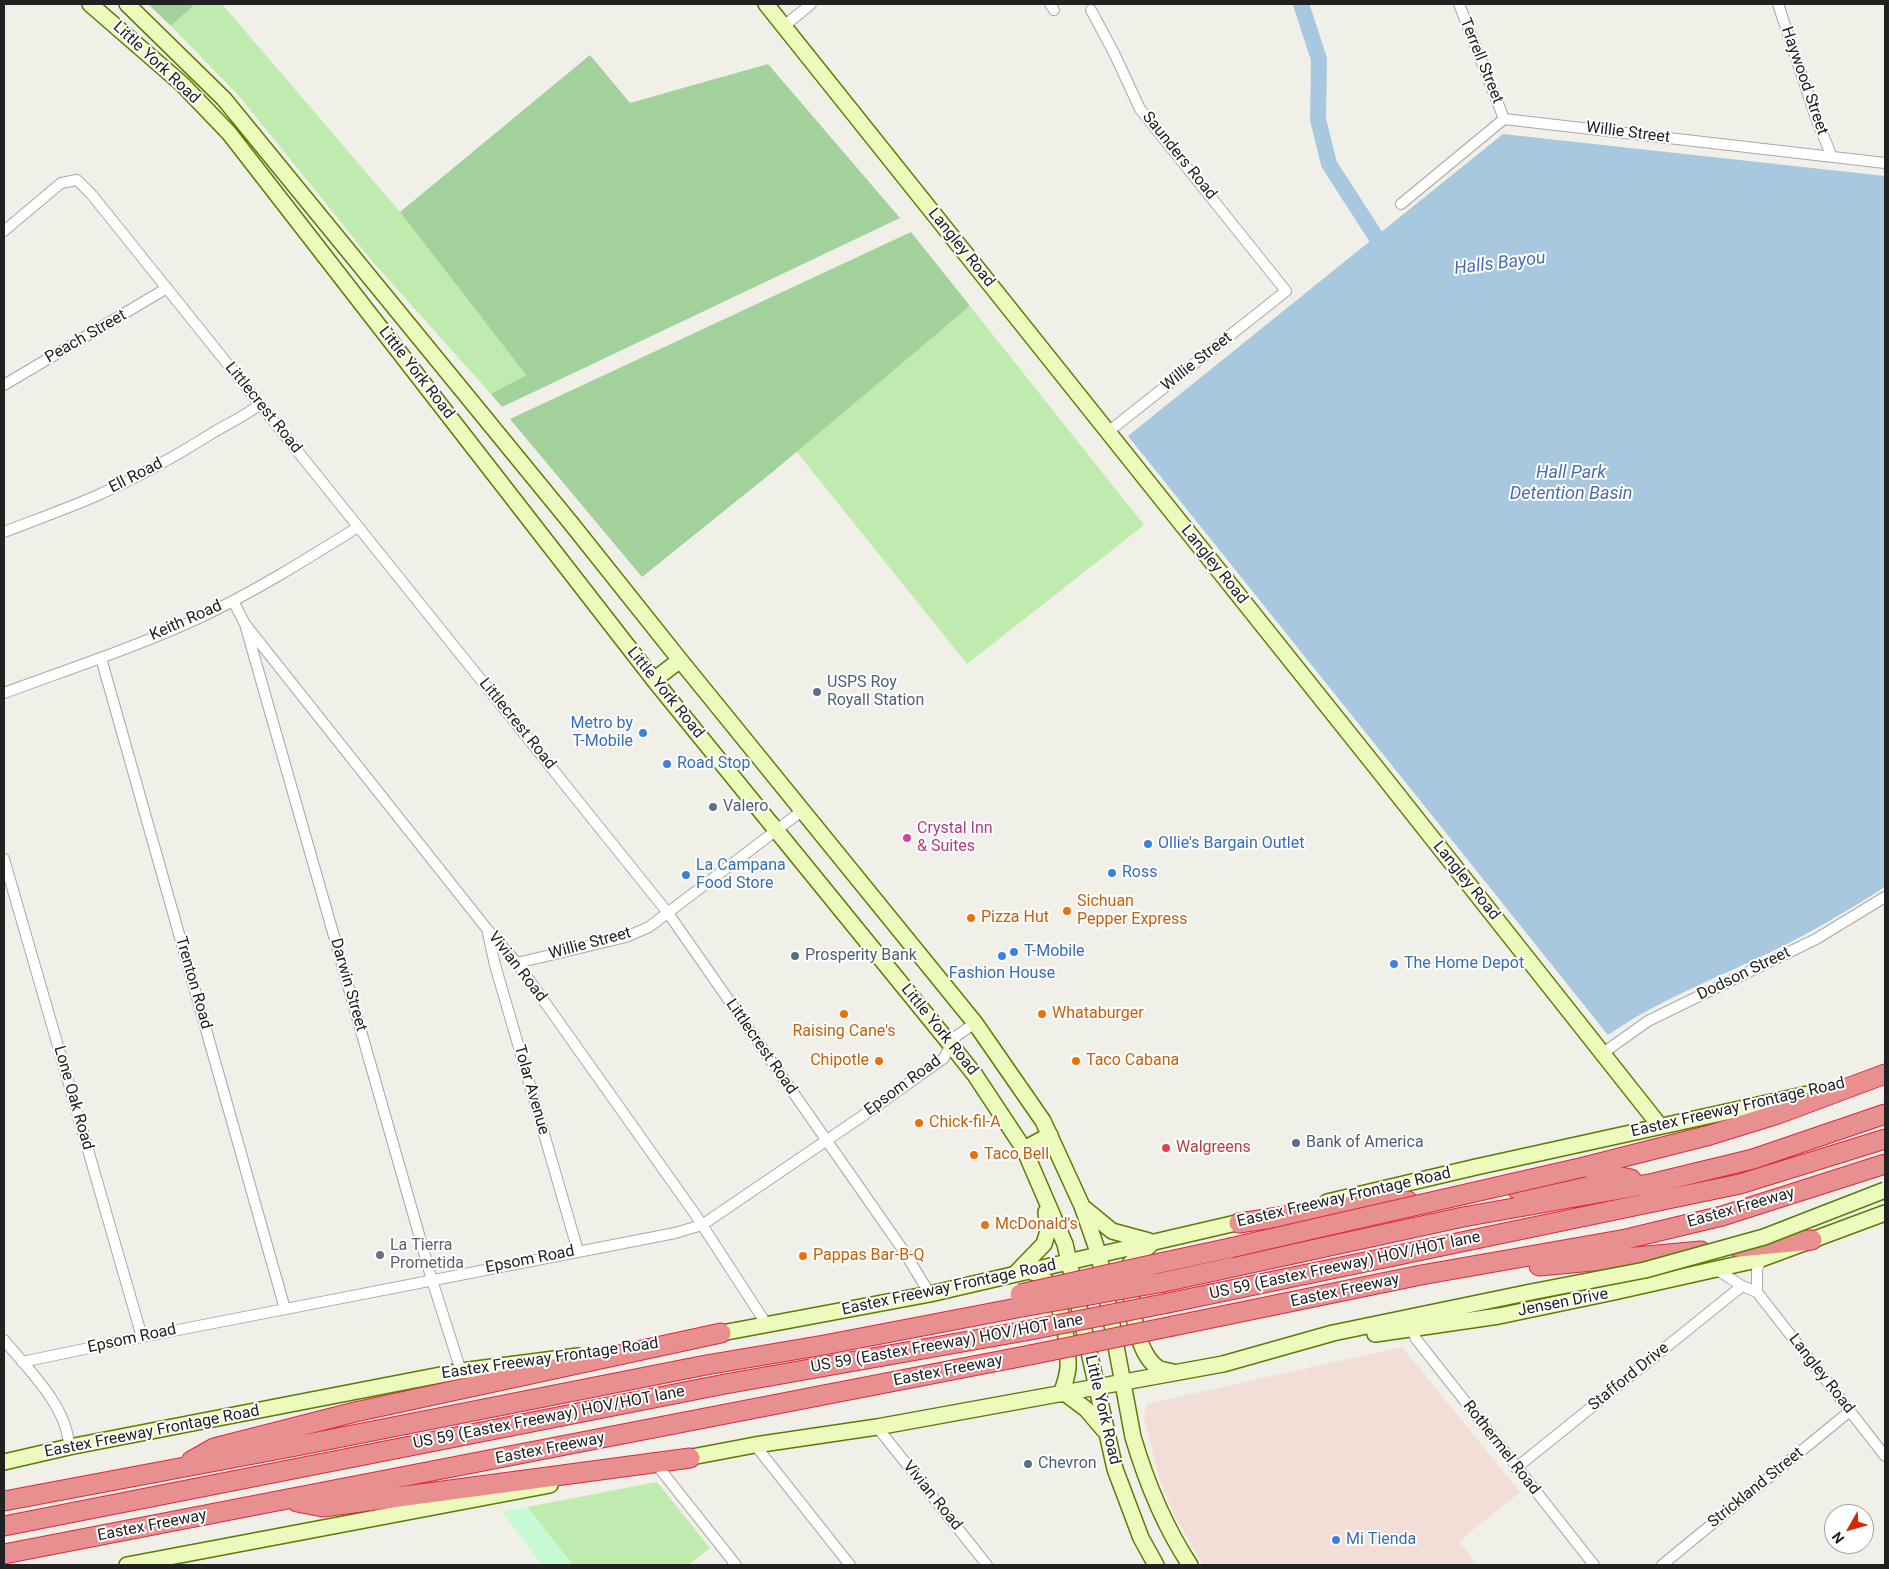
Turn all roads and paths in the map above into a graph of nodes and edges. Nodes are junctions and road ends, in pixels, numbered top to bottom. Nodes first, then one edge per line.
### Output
1 (90, 4) edge
2 (127, 4) edge
3 (766, 4) edge
4 (811, 4) edge
5 (1458, 4) edge
6 (1778, 4) edge
7 (1090, 10) dead end
8 (784, 26) junction
9 (1504, 119) junction
10 (1832, 157) junction
11 (1885, 163) edge
12 (1401, 204) dead end
13 (4, 231) edge
14 (167, 288) junction
15 (1286, 291) joint
16 (4, 385) edge
17 (260, 404) junction
18 (1108, 432) junction
19 (358, 527) junction
20 (4, 532) edge
21 (233, 600) junction
22 (245, 624) junction
23 (100, 658) junction
24 (680, 660) junction
25 (654, 680) junction
26 (4, 693) edge
27 (804, 810) junction
28 (776, 830) junction
29 (4, 860) edge
30 (1885, 897) edge
31 (668, 913) junction
32 (487, 929) junction
33 (517, 963) junction
34 (975, 1023) junction
35 (951, 1045) junction
36 (1603, 1053) junction
37 (1885, 1072) edge
38 (1885, 1114) edge
39 (1660, 1126) junction
40 (1050, 1135) junction
41 (1885, 1138) edge
42 (826, 1140) junction
43 (1024, 1149) junction
44 (1885, 1164) edge
45 (1654, 1184) junction
46 (1885, 1190) edge
47 (1045, 1198) junction
48 (1082, 1206) junction
49 (1885, 1213) edge
50 (1239, 1223) junction
51 (702, 1225) junction
52 (1812, 1240) junction
53 (1153, 1242) junction
54 (578, 1251) junction
55 (1099, 1255) junction
56 (1761, 1259) junction
57 (1068, 1261) junction
58 (1716, 1269) junction
59 (1022, 1273) junction
60 (1421, 1275) junction
61 (432, 1280) junction
62 (1742, 1286) junction
63 (1756, 1292) junction
64 (930, 1294) junction
65 (1021, 1300) junction
66 (284, 1309) junction
67 (768, 1325) junction
68 (1412, 1328) junction
69 (721, 1333) junction
70 (142, 1337) junction
71 (4, 1340) edge
72 (1234, 1361) junction
73 (22, 1362) junction
74 (461, 1371) junction
75 (1174, 1372) junction
76 (1123, 1382) junction
77 (1097, 1387) junction
78 (1064, 1394) junction
79 (1850, 1411) junction
80 (877, 1427) junction
81 (1107, 1434) junction
82 (754, 1446) junction
83 (69, 1447) junction
84 (1885, 1456) edge
85 (690, 1458) junction
86 (4, 1462) edge
87 (656, 1464) junction
88 (1516, 1468) junction
89 (176, 1469) junction
90 (288, 1500) junction
91 (4, 1501) edge
92 (4, 1526) edge
93 (4, 1554) edge
94 (127, 1565) edge
95 (736, 1565) edge
96 (850, 1565) edge
97 (987, 1565) edge
98 (1156, 1565) edge
99 (1190, 1565) edge
100 (1594, 1565) edge
101 (1662, 1565) edge

1 - 25 main road, Little York Road
2 - 24 main road, Little York Road
3 - 8 main road, Langley Road
4 - 8 street
5 - 9 street, Terrell Street
6 - 10 street, Haywood Street
7 - 15 street, Saunders Road
8 - 18 main road, Langley Road
9 - 10 street, Willie Street
9 - 12 street
10 - 11 street, Willie Street
13 - 14 street, Littlecrest Road
14 - 16 street, Peach Street
14 - 17 street, Littlecrest Road
15 - 18 street, Willie Street
17 - 19 street, Littlecrest Road
17 - 20 street, Ell Road
18 - 36 main road, Langley Road
19 - 21 street, Keith Road
19 - 31 street, Littlecrest Road
21 - 22 street, Darwin Street
21 - 23 street, Keith Road
22 - 32 street, Vivian Road
22 - 61 street, Darwin Street
23 - 26 street, Keith Road
23 - 66 street, Trenton Road
24 - 25 main road
24 - 27 main road, Little York Road
25 - 28 main road, Little York Road
27 - 28 street, Willie Street
27 - 34 main road, Little York Road
28 - 31 street, Willie Street
28 - 35 main road, Little York Road
29 - 70 street, Lone Oak Road
30 - 36 street, Dodson Street
31 - 33 street, Willie Street
31 - 42 street, Littlecrest Road
32 - 33 street, Vivian Road
32 - 54 street, Tolar Avenue
33 - 51 street, Vivian Road
34 - 35 street, Epsom Road
34 - 40 main road, Little York Road
35 - 42 street, Epsom Road
35 - 43 main road, Little York Road
36 - 39 main road, Langley Road
37 - 39 main road, Eastex Freeway Frontage Road
37 - 65 highway, bridge
38 - 45 highway
39 - 50 main road, Eastex Freeway Frontage Road
40 - 43 main road
40 - 48 main road, Little York Road
41 - 92 highway, US 59 (Eastex Freeway) HOV/HOT lane, bridge
42 - 51 street, Epsom Road
42 - 64 street, Littlecrest Road
43 - 47 main road, Little York Road
44 - 60 highway, Eastex Freeway
45 - 50 highway
45 - 65 highway, bridge
46 - 72 main road, bridge
47 - 57 main road, Little York Road
47 - 59 main road
48 - 53 main road
48 - 55 main road, Little York Road
49 - 52 main road, Jensen Drive
50 - 53 main road, Eastex Freeway Frontage Road
51 - 54 street, Epsom Road
51 - 67 street, Vivian Road
52 - 56 main road, Jensen Drive
52 - 60 highway
53 - 55 main road, Eastex Freeway Frontage Road
53 - 75 main road
54 - 61 street, Epsom Road
55 - 57 main road, Eastex Freeway Frontage Road
55 - 76 main road, Little York Road
56 - 58 main road, Jensen Drive
56 - 63 street
57 - 59 main road, Eastex Freeway Frontage Road
57 - 77 main road, Little York Road
58 - 62 street, Langley Road
58 - 68 main road, Jensen Drive
59 - 64 main road, Eastex Freeway Frontage Road
59 - 78 main road
60 - 90 highway, Eastex Freeway, bridge
61 - 66 street, Epsom Road
61 - 74 street, Darwin Street
62 - 63 street, Langley Road
62 - 88 street, Stafford Drive
63 - 79 street, Langley Road
64 - 67 main road, Eastex Freeway Frontage Road
65 - 89 highway
66 - 70 street, Epsom Road
67 - 69 main road, Eastex Freeway Frontage Road
68 - 72 main road, Jensen Drive
68 - 88 street, Rothermel Road
69 - 74 main road, Eastex Freeway Frontage Road
69 - 89 highway
70 - 73 street, Epsom Road
71 - 73 street
72 - 75 main road
73 - 83 street
74 - 83 main road, Eastex Freeway Frontage Road
75 - 76 main road
76 - 77 main road
76 - 99 main road, Little York Road
77 - 78 main road
77 - 81 main road, Little York Road
78 - 80 main road
78 - 81 main road
79 - 84 street, Langley Road
79 - 101 street, Strickland Street
80 - 82 main road
80 - 97 street, Vivian Road
81 - 98 main road, Little York Road
82 - 85 main road
82 - 96 street
83 - 86 main road, Eastex Freeway Frontage Road
85 - 87 main road
85 - 90 highway
87 - 94 main road
87 - 95 street
88 - 100 street, Rothermel Road
89 - 91 highway
90 - 93 highway, Eastex Freeway

